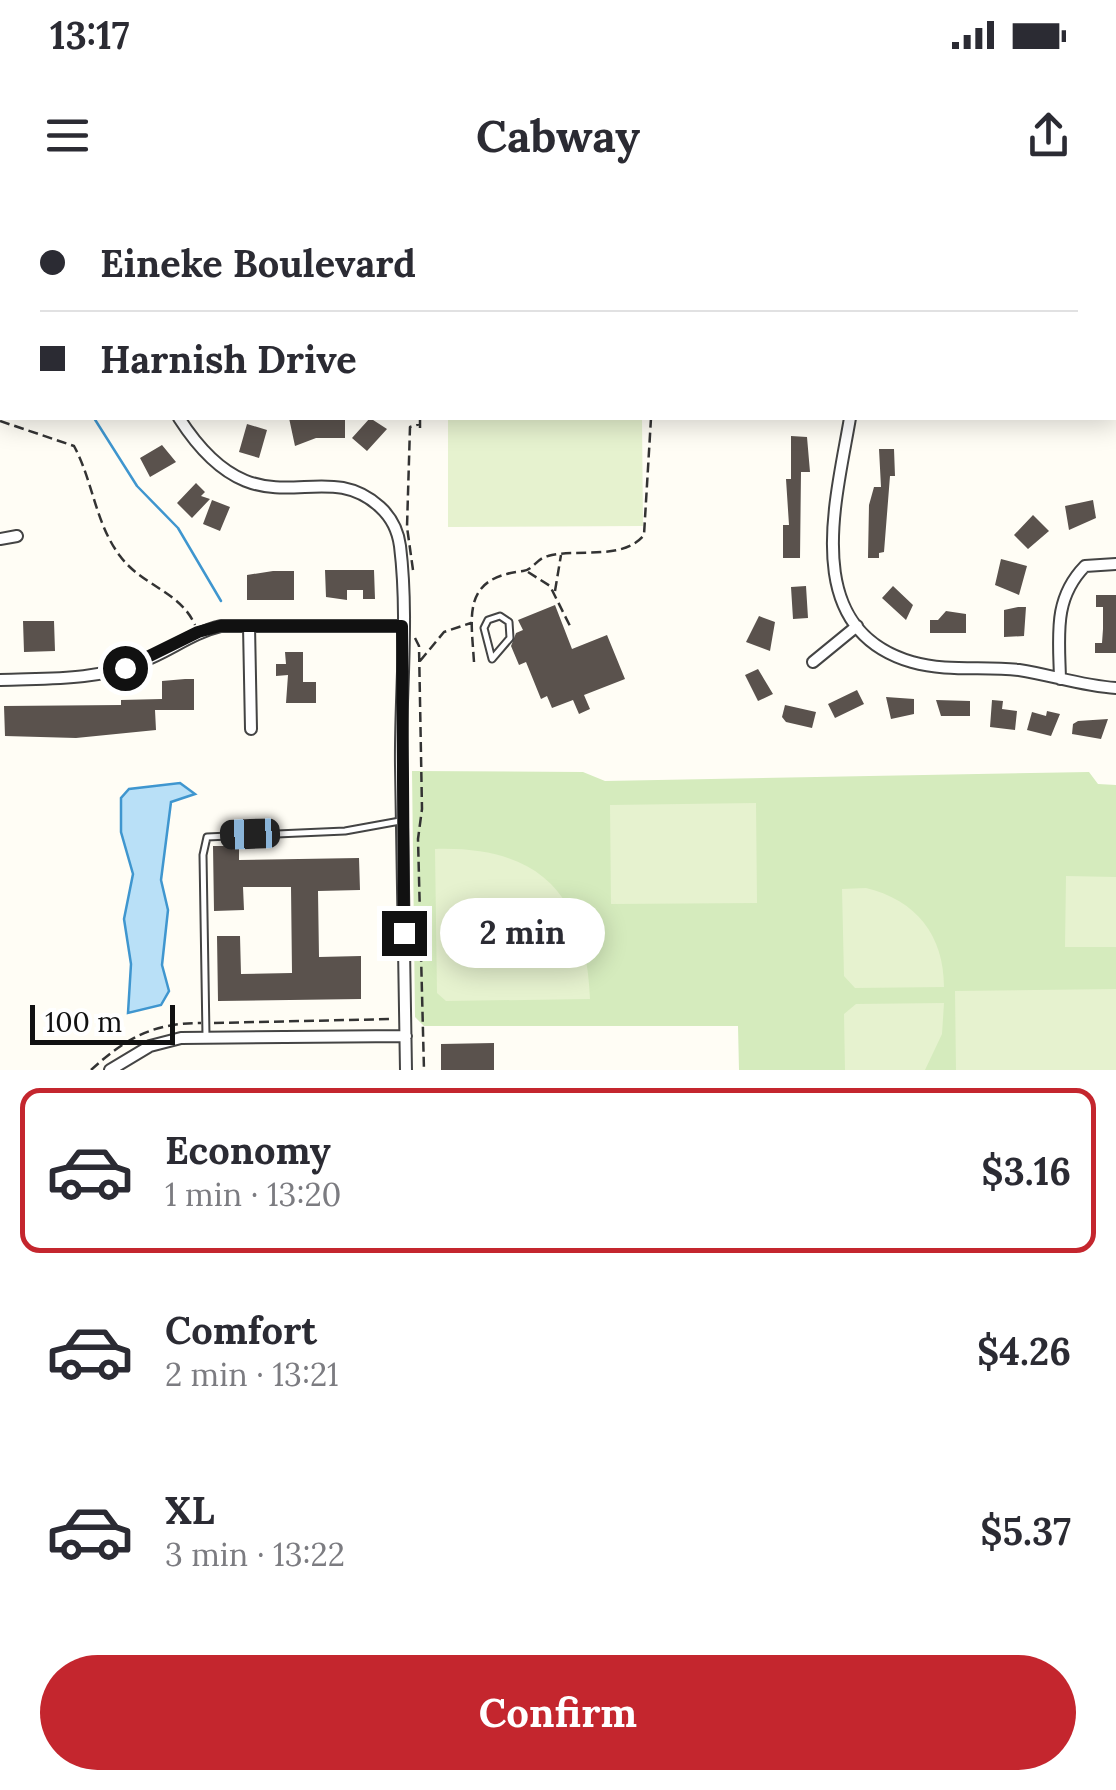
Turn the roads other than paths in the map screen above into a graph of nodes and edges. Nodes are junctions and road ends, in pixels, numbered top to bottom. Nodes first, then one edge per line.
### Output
1 (180, 420) edge
2 (850, 420) edge
3 (17, 536) dead end
4 (0, 538) edge
5 (1116, 564) edge
6 (249, 626) junction
7 (408, 626) junction
8 (857, 626) junction
9 (492, 660) joint
10 (813, 662) dead end
11 (1060, 679) junction
12 (0, 680) edge
13 (1116, 688) edge
14 (251, 729) dead end
15 (403, 820) junction
16 (406, 1036) junction
17 (206, 1038) junction
18 (110, 1070) edge
19 (406, 1070) edge

1 - 7 street
2 - 8 street
3 - 4 street
5 - 11 street
6 - 7 street
6 - 12 street
6 - 14 street
7 - 15 street
8 - 10 street
8 - 11 street
9 - 9 lane
11 - 13 street
15 - 16 street
15 - 17 lane
16 - 17 street
16 - 19 street
17 - 18 street

